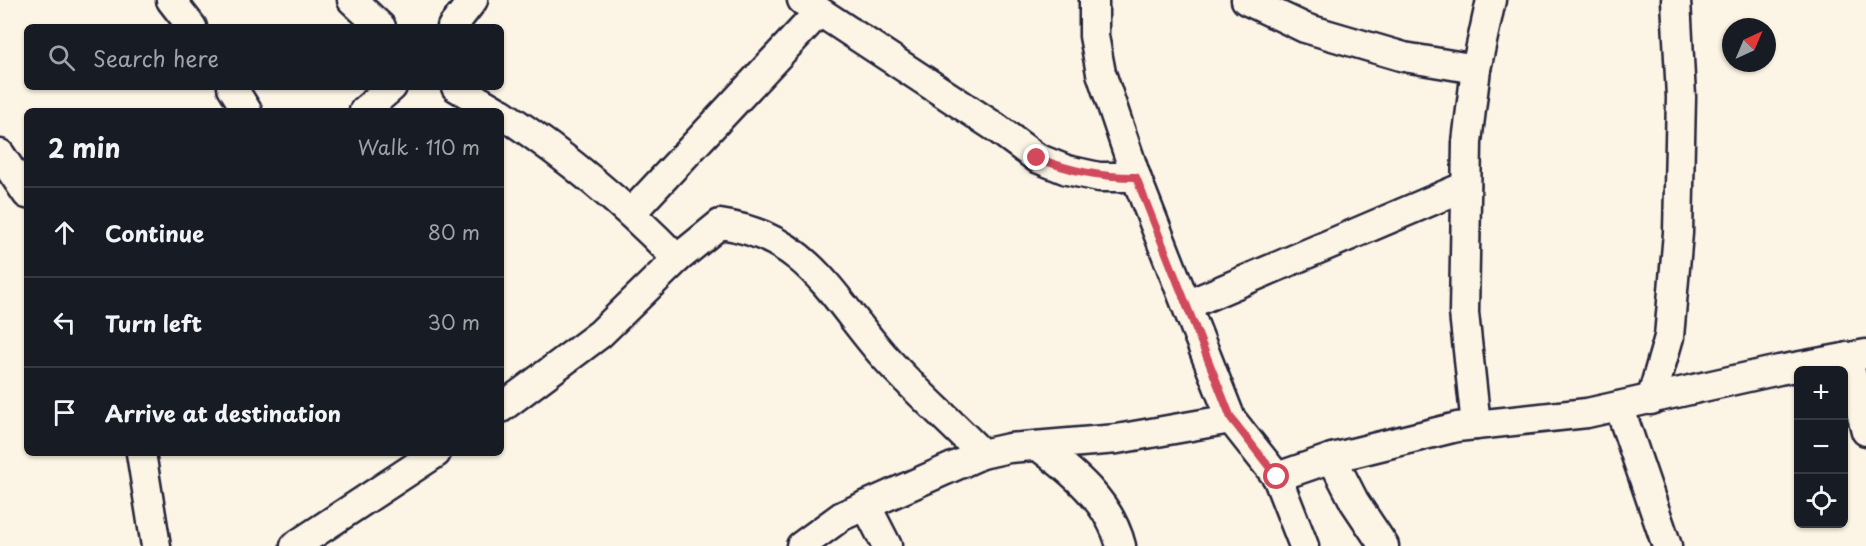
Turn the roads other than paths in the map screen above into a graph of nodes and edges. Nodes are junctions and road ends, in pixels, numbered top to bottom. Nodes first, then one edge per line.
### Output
1 (352, 0) edge
2 (473, 0) edge
3 (1094, 0) edge
4 (1246, 0) edge
5 (1491, 0) edge
6 (1676, 0) edge
7 (810, 6) edge
8 (378, 24) edge
9 (454, 24) edge
10 (1476, 69) junction
11 (234, 90) edge
12 (388, 90) edge
13 (461, 90) edge
14 (244, 108) edge
15 (368, 108) edge
16 (492, 108) edge
17 (504, 115) edge
18 (0, 154) edge
19 (1136, 177) junction
20 (1466, 186) junction
21 (24, 190) edge
22 (632, 212) junction
23 (677, 259) junction
24 (1187, 305) junction
25 (1857, 356) edge
26 (1651, 400) junction
27 (504, 406) edge
28 (1619, 406) junction
29 (1231, 418) junction
30 (1476, 425) junction
31 (1866, 431) edge
32 (1038, 446) junction
33 (982, 454) junction
34 (141, 456) edge
35 (431, 456) edge
36 (1332, 458) junction
37 (1277, 477) junction
38 (866, 506) junction
39 (156, 546) edge
40 (296, 546) edge
41 (801, 546) edge
42 (886, 546) edge
43 (1121, 546) edge
44 (1304, 546) edge
45 (1384, 546) edge
46 (1667, 546) edge

1 - 8 street
2 - 9 street
3 - 19 street
4 - 10 street
5 - 10 street
6 - 26 street
7 - 19 street
7 - 22 street
10 - 20 street
11 - 14 street
12 - 15 street
13 - 16 street
17 - 22 street
18 - 21 street
19 - 24 street
20 - 24 street
20 - 30 street
22 - 23 street
23 - 27 street
23 - 33 street
24 - 29 street
25 - 26 street
25 - 31 street
26 - 28 street
28 - 30 street
28 - 46 street
29 - 32 street
29 - 37 street
30 - 36 street
32 - 33 street
32 - 43 street
33 - 38 street
34 - 39 street
35 - 40 street
36 - 37 street
36 - 45 street
37 - 44 street
38 - 41 street
38 - 42 street

